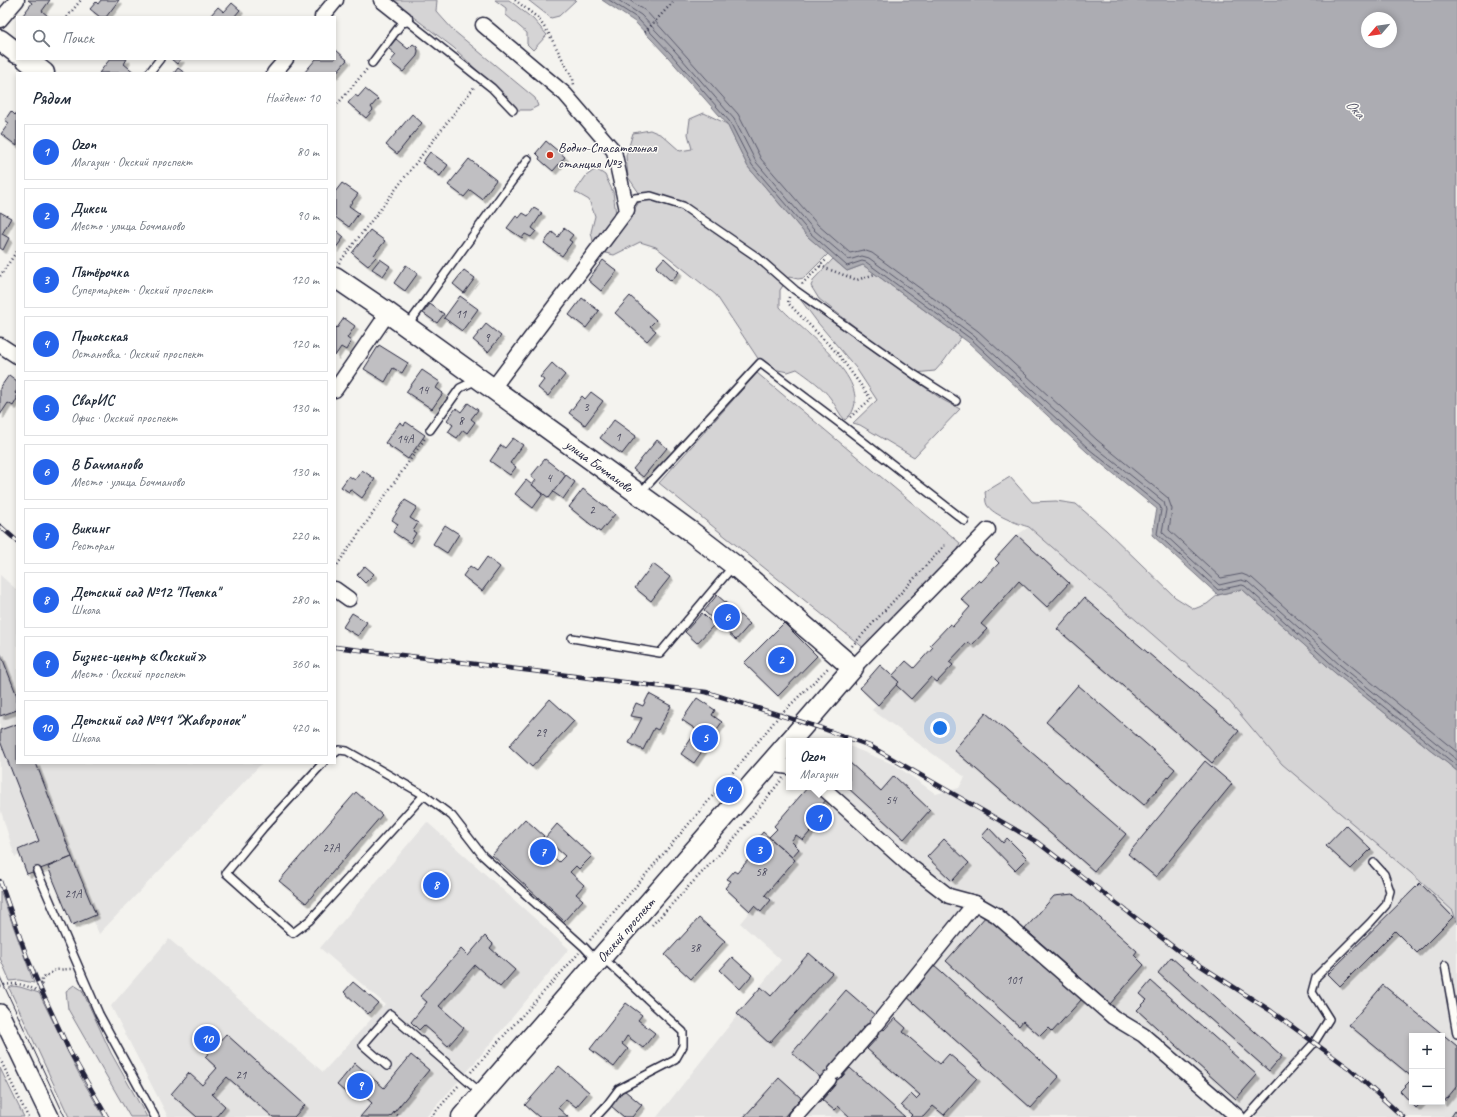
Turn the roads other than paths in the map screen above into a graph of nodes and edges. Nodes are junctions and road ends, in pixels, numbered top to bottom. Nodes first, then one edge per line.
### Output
1 (17, 0) edge
2 (336, 0) edge
3 (381, 0) edge
4 (323, 16) edge
5 (405, 19) junction
6 (0, 20) edge
7 (483, 25) dead end
8 (0, 40) edge
9 (16, 52) edge
10 (27, 60) edge
11 (159, 60) edge
12 (285, 60) edge
13 (372, 63) road end
14 (43, 72) edge
15 (150, 72) edge
16 (275, 72) edge
17 (513, 110) dead end
18 (528, 159) dead end
19 (627, 210) junction
20 (336, 278) edge
21 (388, 313) junction
22 (406, 326) junction
23 (0, 345) edge
24 (16, 355) edge
25 (486, 384) junction
26 (336, 389) edge
27 (956, 401) dead end
28 (430, 430) road end
29 (638, 494) junction
30 (965, 521) dead end
31 (988, 530) dead end
32 (734, 565) junction
33 (336, 590) edge
34 (349, 599) dead end
35 (572, 638) dead end
36 (847, 662) junction
37 (793, 738) edge
38 (786, 751) edge
39 (336, 752) edge
40 (322, 764) edge
41 (780, 765) edge
42 (825, 790) edge
43 (424, 795) junction
44 (1374, 863) dead end
45 (37, 870) dead end
46 (975, 903) junction
47 (600, 959) junction
48 (1444, 965) dead end
49 (0, 1013) edge
50 (1457, 1034) edge
51 (387, 1066) dead end
52 (482, 1094) junction
53 (50, 1117) edge
54 (155, 1117) edge
55 (462, 1117) edge
56 (596, 1117) edge
57 (795, 1117) edge
58 (1238, 1117) edge
59 (1248, 1117) edge

1 - 6 street
2 - 4 street
3 - 5 street
5 - 13 lane
5 - 17 lane
7 - 19 street
8 - 9 main road
10 - 14 main road
11 - 15 lane
12 - 16 street
18 - 22 lane
19 - 25 street
19 - 27 lane
20 - 21 main road, улица Бочманово
21 - 22 main road, улица Бочманово
21 - 26 street
22 - 25 main road, улица Бочманово
23 - 24 street
25 - 28 lane
25 - 29 main road, улица Бочманово
29 - 30 lane
29 - 32 main road, улица Бочманово
31 - 36 street
32 - 35 lane
32 - 36 main road, улица Бочманово
33 - 34 street
36 - 37 main road, Окский проспект
38 - 41 main road, Окский проспект
39 - 43 lane
40 - 43 lane
41 - 47 main road, Окский проспект
42 - 46 street
43 - 47 lane
44 - 59 lane
45 - 54 lane
46 - 57 street
46 - 58 street
47 - 52 main road, Окский проспект
47 - 56 lane
48 - 50 lane
49 - 53 street
51 - 52 lane
52 - 55 main road, Окский проспект

